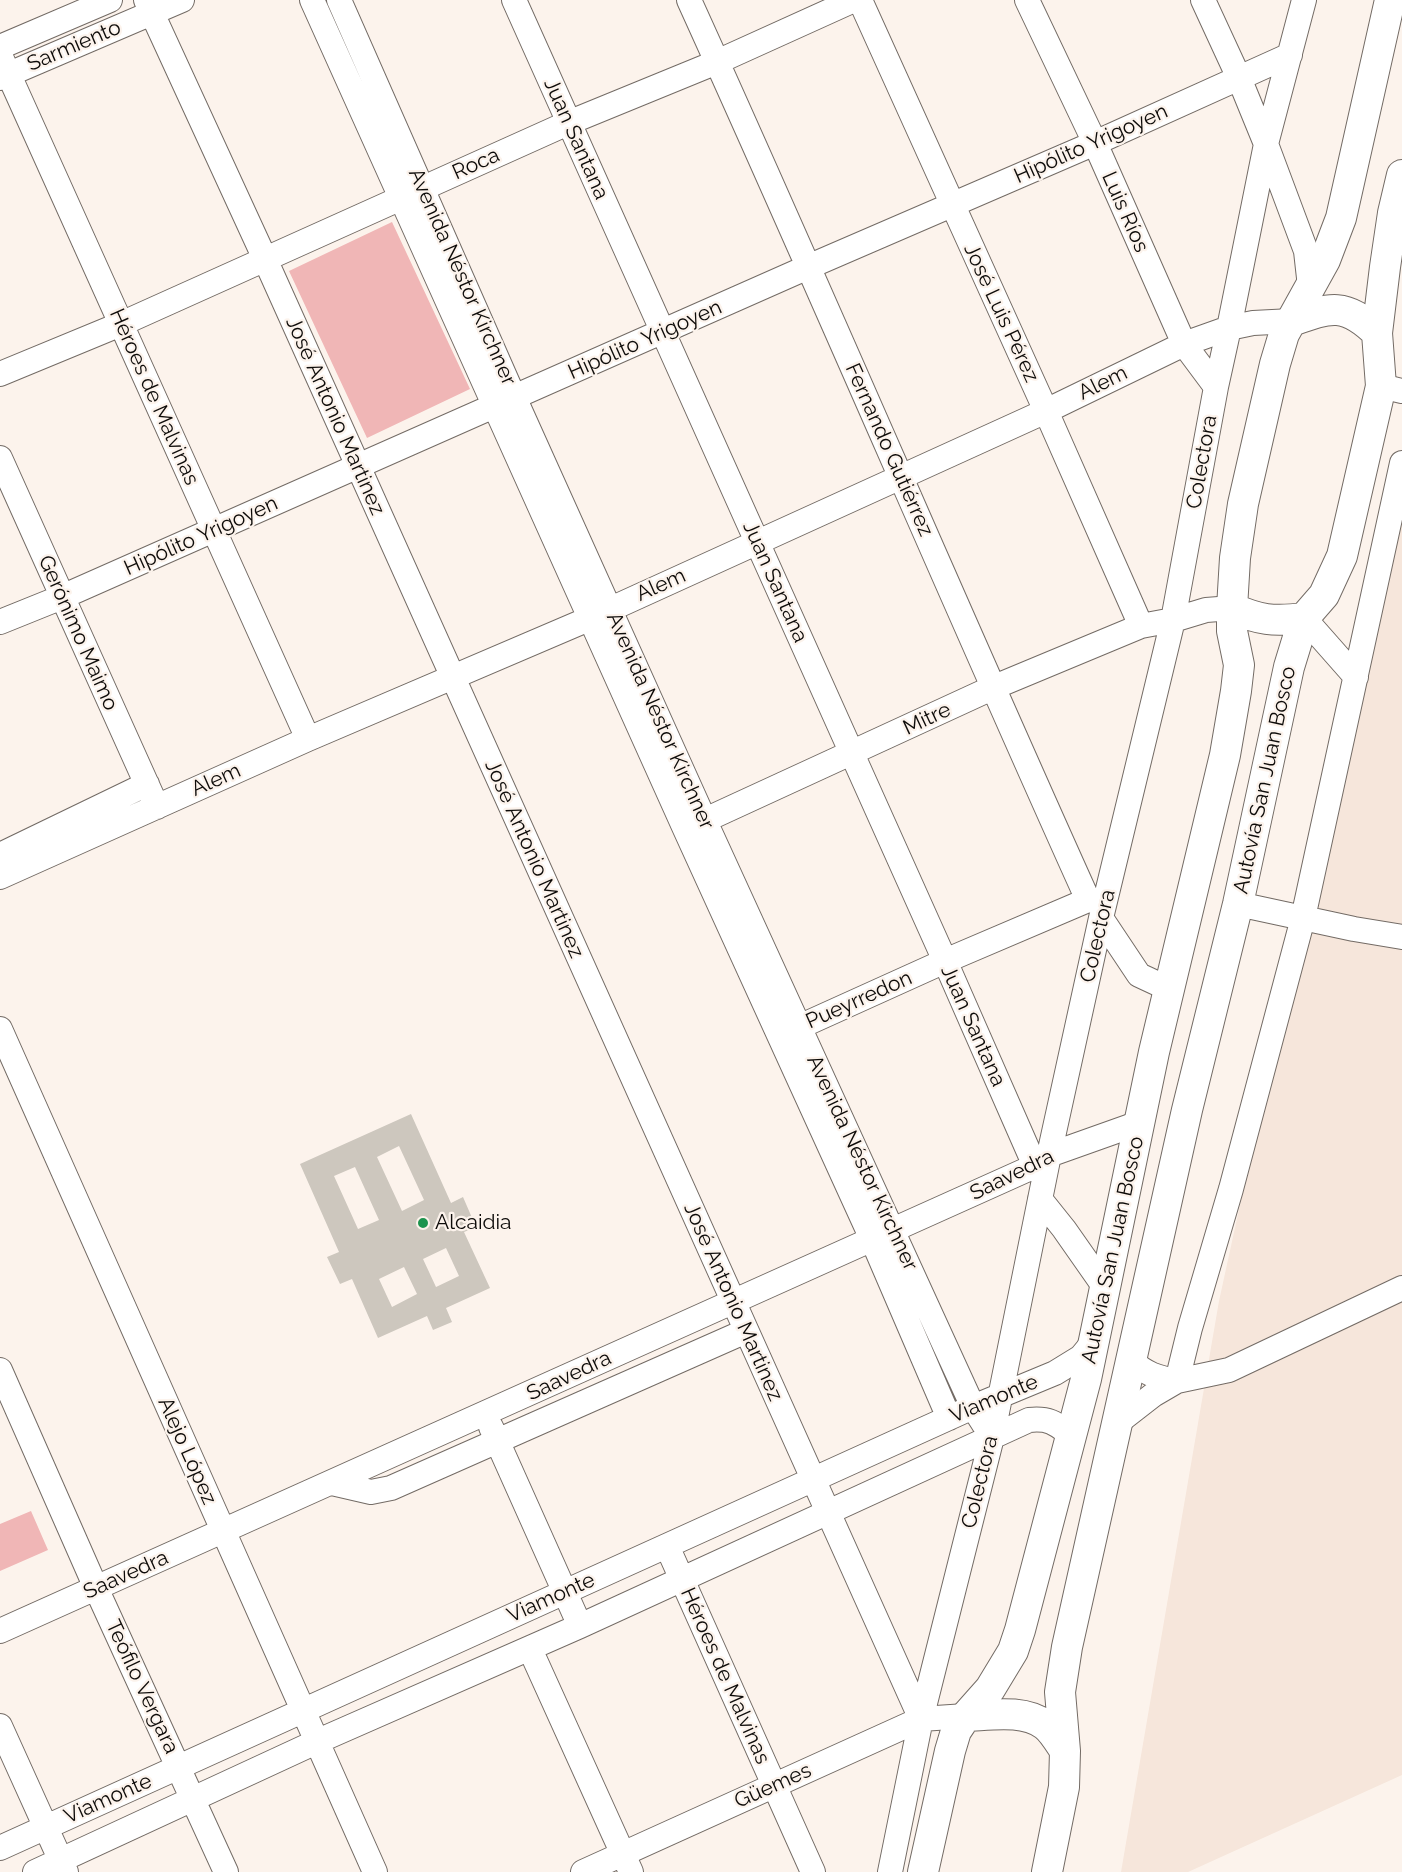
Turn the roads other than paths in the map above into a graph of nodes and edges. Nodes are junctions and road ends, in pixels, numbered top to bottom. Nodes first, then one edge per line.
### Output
1 (110, 0) edge
2 (182, 0) edge
3 (312, 0) edge
4 (339, 0) edge
5 (514, 0) edge
6 (689, 0) edge
7 (854, 0) edge
8 (860, 0) edge
9 (1028, 0) edge
10 (1203, 0) edge
11 (1304, 0) edge
12 (1390, 0) edge
13 (149, 6) edge
14 (0, 47) edge
15 (1290, 55) junction
16 (717, 62) junction
17 (3, 69) edge
18 (1239, 78) junction
19 (568, 123) junction
20 (1095, 143) junction
21 (1266, 144) junction
22 (1402, 175) edge
23 (412, 193) junction
24 (952, 205) junction
25 (265, 259) junction
26 (808, 267) junction
27 (1310, 286) junction
28 (1292, 321) junction
29 (122, 324) junction
30 (1229, 328) junction
31 (664, 333) junction
32 (1377, 333) junction
33 (1184, 344) junction
34 (0, 374) edge
35 (1216, 387) junction
36 (1391, 388) edge
37 (505, 402) junction
38 (1047, 411) junction
39 (0, 458) edge
40 (1402, 463) edge
41 (357, 466) junction
42 (902, 477) junction
43 (214, 530) junction
44 (757, 542) junction
45 (62, 597) junction
46 (1232, 608) junction
47 (600, 613) junction
48 (1304, 618) junction
49 (1173, 620) junction
50 (0, 622) edge
51 (1141, 626) junction
52 (453, 677) junction
53 (1356, 678) junction
54 (992, 688) junction
55 (308, 739) junction
56 (852, 754) junction
57 (147, 784) junction
58 (157, 807) junction
59 (694, 824) junction
60 (0, 855) edge
61 (0, 877) edge
62 (1238, 904) junction
63 (1098, 907) junction
64 (1303, 918) junction
65 (1402, 937) edge
66 (945, 961) junction
67 (1169, 989) junction
68 (0, 1029) edge
69 (790, 1032) junction
70 (1139, 1123) junction
71 (1042, 1161) junction
72 (1040, 1199) junction
73 (883, 1235) junction
74 (1402, 1288) edge
75 (1106, 1289) junction
76 (732, 1301) junction
77 (746, 1330) junction
78 (1095, 1340) junction
79 (1131, 1360) junction
80 (1, 1376) edge
81 (1177, 1382) junction
82 (1000, 1396) junction
83 (973, 1407) junction
84 (486, 1414) junction
85 (950, 1418) junction
86 (1117, 1423) junction
87 (1071, 1436) junction
88 (992, 1437) junction
89 (497, 1442) junction
90 (813, 1480) junction
91 (332, 1483) junction
92 (828, 1514) junction
93 (223, 1532) junction
94 (667, 1546) junction
95 (682, 1580) junction
96 (96, 1588) junction
97 (565, 1592) junction
98 (580, 1626) junction
99 (0, 1631) edge
100 (530, 1649) junction
101 (303, 1711) junction
102 (966, 1716) junction
103 (921, 1719) junction
104 (0, 1726) edge
105 (316, 1742) junction
106 (1065, 1751) junction
107 (178, 1767) junction
108 (775, 1786) junction
109 (193, 1798) junction
110 (46, 1827) junction
111 (0, 1848) edge
112 (627, 1863) edge
113 (64, 1866) edge
114 (35, 1872) edge
115 (226, 1872) edge
116 (375, 1872) edge
117 (583, 1872) edge
118 (813, 1872) edge
119 (890, 1872) edge
120 (923, 1872) edge
121 (1047, 1872) edge

1 - 14 street, Sarmiento
2 - 13 street, Sarmiento
3 - 23 street, Avenida Néstor Kirchner
4 - 23 street, Avenida Néstor Kirchner
5 - 19 street, Juan Santana
6 - 16 street, Fernando Gutiérrez
7 - 16 street, Roca
8 - 24 street, José Luis Pérez
9 - 20 street, Luis Ríos
10 - 18 street
11 - 15 street, Colectora
12 - 27 main road, Autovía San Juan Bosco
13 - 17 street, Sarmiento
13 - 25 street, José Antonio Martinez
15 - 18 street, Hipólito Yrigoyen
15 - 21 street, Colectora
16 - 19 street, Roca
16 - 26 street, Fernando Gutiérrez
17 - 29 street, Héroes de Malvinas
18 - 20 street, Hipólito Yrigoyen
18 - 21 street
19 - 23 street, Roca
19 - 31 street, Juan Santana
20 - 24 street, Hipólito Yrigoyen
20 - 33 street, Luis Ríos
21 - 27 street
21 - 30 street, Colectora
22 - 32 main road, Autovía San Juan Bosco
23 - 25 street, Roca
23 - 37 street, Avenida Néstor Kirchner
24 - 26 street, Hipólito Yrigoyen
24 - 38 street, José Luis Pérez
25 - 29 street, Roca
25 - 41 street, José Antonio Martinez
26 - 31 street, Hipólito Yrigoyen
26 - 42 street, Fernando Gutiérrez
27 - 28 main road, Autovía San Juan Bosco
28 - 30 street, Alem
28 - 32 main road
28 - 46 main road, Autovía San Juan Bosco
29 - 34 street, Roca
29 - 43 street, Héroes de Malvinas
30 - 33 street, Alem
30 - 35 street, Colectora
31 - 37 street, Hipólito Yrigoyen
31 - 44 street, Juan Santana
32 - 36 main road, Autovía San Juan Bosco
33 - 35 street, Luis Ríos
33 - 38 street, Alem
35 - 49 street, Colectora
36 - 48 main road, Autovía San Juan Bosco
37 - 41 street, Hipólito Yrigoyen
37 - 47 street, Avenida Néstor Kirchner
38 - 42 street, Alem
38 - 51 street, José Luis Pérez
39 - 45 street, Gerónimo Maimo
40 - 53 street
41 - 43 street, Hipólito Yrigoyen
41 - 52 street, José Antonio Martinez
42 - 44 street, Alem
42 - 54 street, Fernando Gutiérrez
43 - 45 street, Hipólito Yrigoyen
43 - 55 street, Héroes de Malvinas
44 - 47 street, Alem
44 - 56 street, Juan Santana
45 - 50 street, Hipólito Yrigoyen
45 - 57 street, Gerónimo Maimo
46 - 48 main road
46 - 49 street, Mitre
46 - 67 main road, Autovía San Juan Bosco
47 - 52 street, Alem
47 - 59 street, Avenida Néstor Kirchner
48 - 53 street
48 - 62 main road, Autovía San Juan Bosco
49 - 51 street, Mitre
49 - 63 street, Colectora
51 - 54 street, Mitre
52 - 55 street, Alem
52 - 76 street, José Antonio Martinez
53 - 64 street
54 - 56 street, Mitre
54 - 63 street, Fernando Gutiérrez
55 - 58 street, Alem
56 - 59 street, Mitre
56 - 66 street, Juan Santana
57 - 58 street, Gerónimo Maimo
57 - 60 street
58 - 61 street, Alem
59 - 69 street, Avenida Néstor Kirchner
62 - 64 street
62 - 79 main road, Autovía San Juan Bosco
63 - 66 street, Pueyrredon
63 - 67 street, Fernando Gutiérrez
63 - 71 street, Colectora
64 - 65 street
64 - 81 street
66 - 69 street, Pueyrredon
66 - 71 street, Juan Santana
67 - 70 main road, Autovía San Juan Bosco
68 - 93 street, Alejo López
69 - 73 street, Avenida Néstor Kirchner
70 - 71 street, Saavedra
70 - 75 main road, Autovía San Juan Bosco
71 - 72 street, Colectora
71 - 73 street, Saavedra
72 - 75 street
72 - 82 street, Colectora
73 - 76 street, Saavedra
73 - 83 street, Avenida Néstor Kirchner
73 - 85 street, Avenida Néstor Kirchner
74 - 81 street
75 - 78 main road, Autovía San Juan Bosco
76 - 77 street, José Antonio Martinez
76 - 84 street, Saavedra
77 - 89 street
77 - 90 street, José Antonio Martinez
78 - 82 street, Viamonte
78 - 87 main road, Autovía San Juan Bosco
79 - 81 street
79 - 86 main road, Autovía San Juan Bosco
80 - 96 street, Teófilo Vergara
81 - 86 street
82 - 83 street, Viamonte
82 - 88 street, Colectora
83 - 85 street, Viamonte
83 - 88 street, Avenida Néstor Kirchner
84 - 89 street
84 - 91 street, Saavedra
85 - 90 street, Viamonte
86 - 106 main road, Autovía San Juan Bosco
87 - 88 street, Viamonte
87 - 102 main road, Autovía San Juan Bosco
88 - 92 street, Viamonte
88 - 103 street, Colectora
89 - 91 street
89 - 97 street
90 - 92 street, José Antonio Martinez
90 - 94 street, Viamonte
91 - 93 street, Saavedra
92 - 95 street, Viamonte
92 - 103 street, José Antonio Martinez
93 - 96 street, Saavedra
93 - 101 street, Alejo López
94 - 95 street, Héroes de Malvinas
94 - 97 street, Viamonte
95 - 98 street, Viamonte
95 - 108 street, Héroes de Malvinas
96 - 99 street, Saavedra
96 - 107 street, Teófilo Vergara
97 - 98 street
97 - 101 street, Viamonte
98 - 100 street, Viamonte
100 - 105 street, Viamonte
100 - 112 street
101 - 105 street, Alejo López
101 - 107 street, Viamonte
102 - 103 street, Güemes
102 - 106 main road
102 - 120 main road, Autovía San Juan Bosco
103 - 108 street, Güemes
103 - 119 street, Colectora
104 - 110 street
105 - 109 street, Viamonte
105 - 116 street, Alejo López
106 - 121 main road, Autovía San Juan Bosco
107 - 109 street, Teófilo Vergara
107 - 110 street, Viamonte
108 - 112 street, Güemes
108 - 118 street, Héroes de Malvinas
109 - 113 street, Viamonte
109 - 115 street, Teófilo Vergara
110 - 111 street, Viamonte
110 - 113 street
112 - 117 street, Güemes
113 - 114 street, Viamonte

